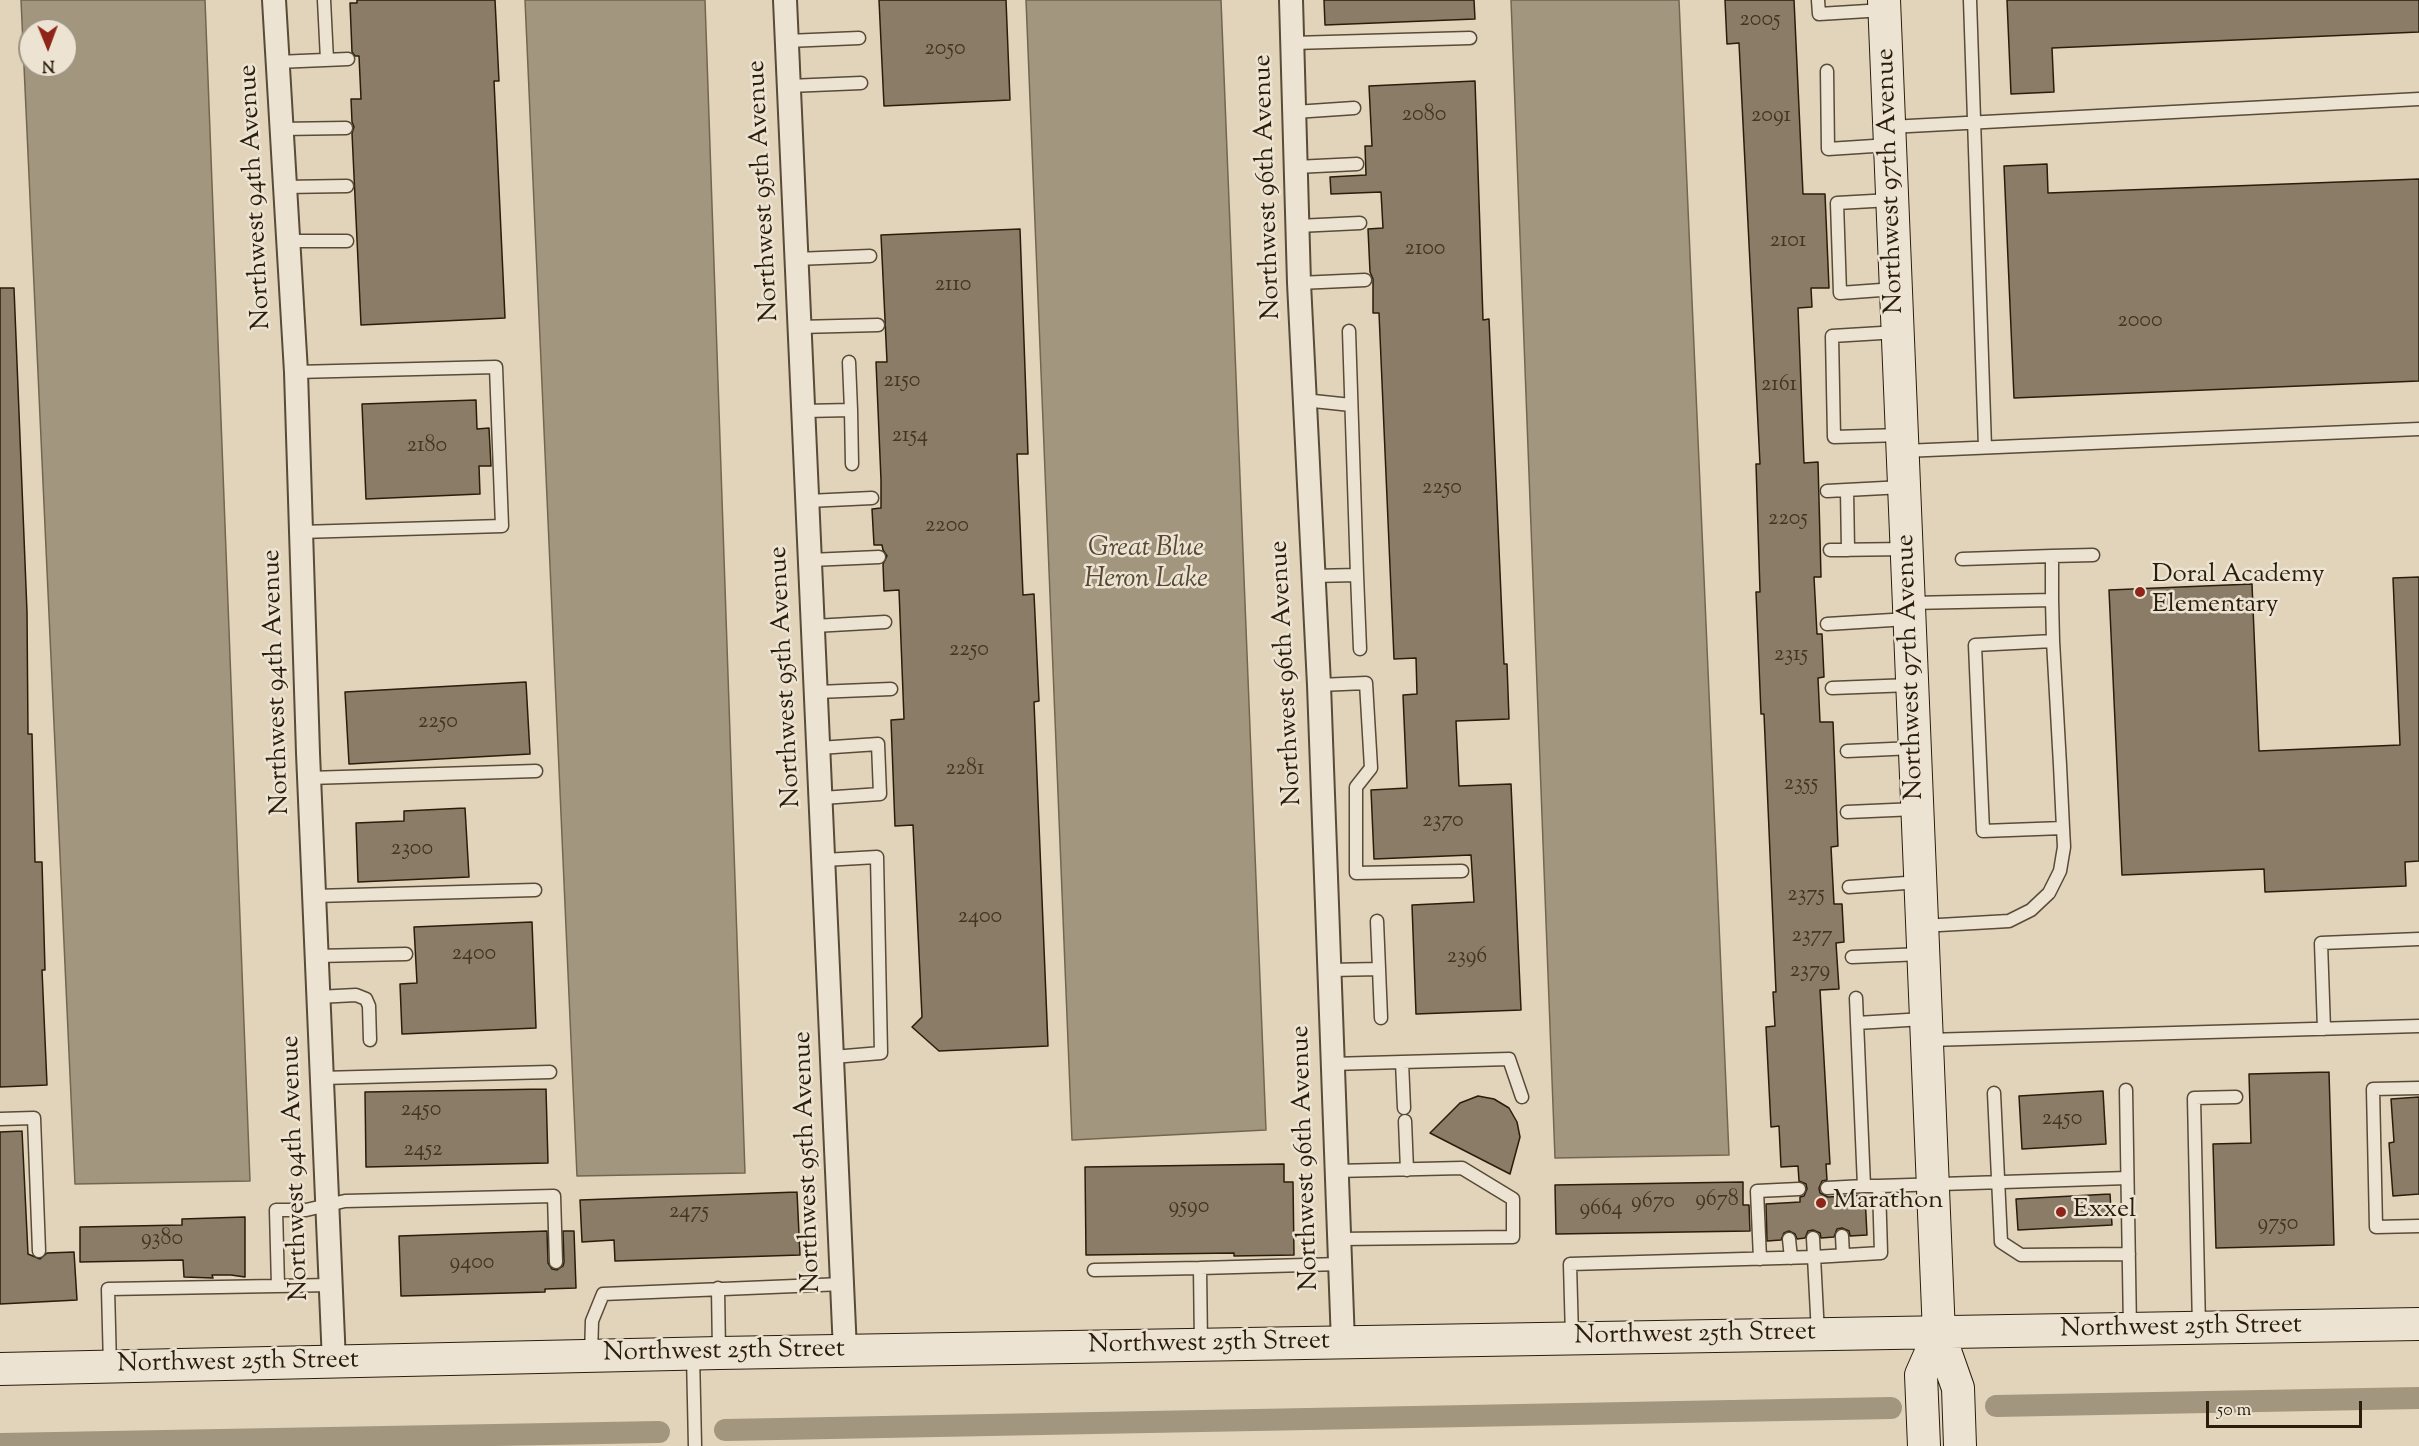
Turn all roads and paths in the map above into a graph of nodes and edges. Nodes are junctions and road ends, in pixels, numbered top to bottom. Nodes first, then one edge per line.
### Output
1 (274, 0) edge
2 (324, 0) edge
3 (785, 0) edge
4 (1291, 0) edge
5 (1818, 0) edge
6 (1970, 0) edge
7 (1885, 5) edge
8 (859, 38) dead end
9 (1470, 38) dead end
10 (787, 41) junction
11 (1293, 43) junction
12 (348, 59) dead end
13 (327, 60) junction
14 (277, 62) junction
15 (1827, 71) dead end
16 (861, 83) dead end
17 (789, 86) junction
18 (2419, 99) edge
19 (1354, 108) dead end
20 (1295, 112) junction
21 (1974, 123) junction
22 (346, 128) dead end
23 (280, 129) junction
24 (1889, 136) junction
25 (1357, 164) dead end
26 (1296, 167) junction
27 (347, 186) dead end
28 (284, 187) junction
29 (1892, 200) junction
30 (1360, 223) dead end
31 (1298, 226) junction
32 (287, 241) junction
33 (347, 241) dead end
34 (870, 256) dead end
35 (796, 259) junction
36 (1365, 280) dead end
37 (1299, 283) junction
38 (1896, 288) junction
39 (878, 325) dead end
40 (799, 327) junction
41 (1349, 331) dead end
42 (1898, 332) junction
43 (849, 362) dead end
44 (296, 372) junction
45 (1304, 400) junction
46 (1351, 405) junction
47 (851, 410) junction
48 (804, 411) junction
49 (2419, 429) edge
50 (1902, 443) junction
51 (1985, 447) junction
52 (852, 464) dead end
53 (1904, 487) junction
54 (1847, 490) junction
55 (1827, 491) dead end
56 (872, 498) dead end
57 (808, 501) junction
58 (301, 532) junction
59 (1907, 548) junction
60 (1830, 550) dead end
61 (1848, 550) junction
62 (2093, 555) dead end
63 (2052, 556) junction
64 (879, 557) dead end
65 (1962, 559) dead end
66 (810, 560) junction
67 (1357, 575) junction
68 (1312, 576) junction
69 (2052, 600) junction
70 (1909, 611) junction
71 (885, 622) dead end
72 (1827, 624) dead end
73 (814, 627) junction
74 (2053, 641) junction
75 (1360, 649) dead end
76 (1913, 684) junction
77 (1318, 685) junction
78 (1832, 688) dead end
79 (891, 689) dead end
80 (817, 692) junction
81 (819, 748) junction
82 (1915, 748) junction
83 (1847, 752) dead end
84 (536, 771) dead end
85 (309, 778) junction
86 (822, 798) junction
87 (1918, 808) junction
88 (1847, 812) dead end
89 (2063, 828) junction
90 (824, 860) junction
91 (1462, 871) dead end
92 (1921, 882) junction
93 (1849, 886) dead end
94 (535, 890) dead end
95 (315, 896) junction
96 (1377, 921) dead end
97 (2419, 939) edge
98 (1923, 940) junction
99 (406, 954) dead end
100 (317, 956) junction
101 (1852, 957) dead end
102 (1379, 969) junction
103 (1330, 970) junction
104 (318, 997) junction
105 (1856, 998) dead end
106 (1380, 1018) dead end
107 (1857, 1023) junction
108 (2419, 1026) edge
109 (1927, 1029) junction
110 (2324, 1029) junction
111 (370, 1040) dead end
112 (833, 1057) junction
113 (1402, 1062) junction
114 (1332, 1064) junction
115 (550, 1072) dead end
116 (322, 1078) junction
117 (2419, 1088) edge
118 (2126, 1090) dead end
119 (1994, 1093) dead end
120 (1522, 1097) dead end
121 (2236, 1097) dead end
122 (0, 1119) edge
123 (1407, 1170) junction
124 (1336, 1171) junction
125 (2127, 1178) junction
126 (1997, 1182) junction
127 (1933, 1184) junction
128 (1864, 1186) junction
129 (1879, 1186) junction
130 (1835, 1191) dead end
131 (1791, 1194) dead end
132 (328, 1205) junction
133 (2419, 1226) edge
134 (1842, 1236) dead end
135 (1813, 1238) dead end
136 (1339, 1239) junction
137 (1789, 1239) dead end
138 (39, 1251) dead end
139 (2129, 1254) junction
140 (1843, 1256) junction
141 (1814, 1257) junction
142 (1791, 1258) junction
143 (1760, 1259) junction
144 (556, 1262) dead end
145 (1340, 1264) junction
146 (1200, 1268) junction
147 (1094, 1270) dead end
148 (843, 1284) junction
149 (331, 1285) junction
150 (279, 1286) junction
151 (718, 1288) junction
152 (2419, 1324) edge
153 (2199, 1329) junction
154 (2130, 1330) junction
155 (1939, 1334) junction
156 (1818, 1335) junction
157 (1572, 1338) junction
158 (1343, 1343) junction
159 (1201, 1346) junction
160 (845, 1351) junction
161 (706, 1353) junction
162 (591, 1356) junction
163 (334, 1362) junction
164 (110, 1367) junction
165 (0, 1369) edge
166 (695, 1446) edge
167 (1924, 1446) edge
168 (1960, 1446) edge

1 - 14 street, Northwest 94th Avenue
2 - 13 lane
3 - 10 street, Northwest 95th Avenue
4 - 11 street, Northwest 96th Avenue
5 - 7 lane
6 - 21 lane
7 - 24 main road, Northwest 97th Avenue
8 - 10 lane
9 - 11 lane
10 - 17 street, Northwest 95th Avenue
11 - 20 street, Northwest 96th Avenue
12 - 13 lane
13 - 14 lane
14 - 23 street, Northwest 94th Avenue
15 - 24 lane
16 - 17 lane
17 - 35 street, Northwest 95th Avenue
18 - 21 lane
19 - 20 lane
20 - 26 street, Northwest 96th Avenue
21 - 24 lane
21 - 51 lane
22 - 23 lane
23 - 28 street, Northwest 94th Avenue
24 - 29 main road, Northwest 97th Avenue
25 - 26 lane
26 - 31 street, Northwest 96th Avenue
27 - 28 lane
28 - 32 street, Northwest 94th Avenue
29 - 38 main road, Northwest 97th Avenue
29 - 38 lane
30 - 31 lane
31 - 37 street, Northwest 96th Avenue
32 - 33 lane
32 - 44 street, Northwest 94th Avenue
34 - 35 lane
35 - 40 street, Northwest 95th Avenue
36 - 37 lane
37 - 45 street, Northwest 96th Avenue
38 - 42 main road, Northwest 97th Avenue
39 - 40 lane
40 - 48 street, Northwest 95th Avenue
41 - 46 lane
42 - 50 main road, Northwest 97th Avenue
42 - 50 lane
43 - 47 lane
44 - 58 street, Northwest 94th Avenue
44 - 58 lane
45 - 46 lane
45 - 68 street, Northwest 96th Avenue
46 - 67 lane
47 - 48 lane
47 - 52 lane
48 - 57 street, Northwest 95th Avenue
49 - 51 lane
50 - 51 lane
50 - 53 main road, Northwest 97th Avenue
53 - 54 lane
53 - 59 main road, Northwest 97th Avenue
54 - 55 lane
54 - 61 lane
56 - 57 lane
57 - 66 street, Northwest 95th Avenue
58 - 85 street, Northwest 94th Avenue
59 - 61 lane
59 - 70 main road, Northwest 97th Avenue
60 - 61 lane
62 - 63 lane
63 - 65 lane
63 - 69 lane
64 - 66 lane
66 - 73 street, Northwest 95th Avenue
67 - 68 lane
67 - 75 lane
68 - 77 street, Northwest 96th Avenue
69 - 70 lane
69 - 74 lane
70 - 72 lane
70 - 76 main road, Northwest 97th Avenue
71 - 73 lane
73 - 80 street, Northwest 95th Avenue
74 - 89 lane
74 - 89 lane
76 - 78 lane
76 - 82 main road, Northwest 97th Avenue
77 - 91 lane
77 - 103 street, Northwest 96th Avenue
79 - 80 lane
80 - 81 street, Northwest 95th Avenue
81 - 86 street, Northwest 95th Avenue
81 - 86 lane
82 - 83 lane
82 - 87 main road, Northwest 97th Avenue
84 - 85 lane
85 - 95 street, Northwest 94th Avenue
86 - 90 street, Northwest 95th Avenue
87 - 88 lane
87 - 92 main road, Northwest 97th Avenue
89 - 98 lane
90 - 112 street, Northwest 95th Avenue
90 - 112 lane
92 - 93 lane
92 - 98 main road, Northwest 97th Avenue
94 - 95 lane
95 - 100 street, Northwest 94th Avenue
96 - 102 lane
97 - 110 lane
98 - 101 lane
98 - 109 main road, Northwest 97th Avenue
99 - 100 lane
100 - 104 street, Northwest 94th Avenue
102 - 103 lane
102 - 106 lane
103 - 114 street, Northwest 96th Avenue
104 - 111 lane
104 - 116 street, Northwest 94th Avenue
105 - 107 lane
107 - 109 lane
107 - 128 lane
108 - 110 lane
109 - 110 lane
109 - 127 main road, Northwest 97th Avenue
112 - 148 street, Northwest 95th Avenue
113 - 114 lane
113 - 120 lane
113 - 123 lane
114 - 124 street, Northwest 96th Avenue
115 - 116 lane
116 - 132 street, Northwest 94th Avenue
117 - 133 lane
118 - 125 lane
119 - 126 lane
121 - 153 lane
122 - 138 lane
123 - 124 lane
123 - 136 lane
124 - 136 street, Northwest 96th Avenue
125 - 126 lane
125 - 139 lane
126 - 127 lane
126 - 139 lane
127 - 129 lane
127 - 155 main road, Northwest 97th Avenue
128 - 129 lane
128 - 130 lane
129 - 140 lane
131 - 143 lane
132 - 144 lane
132 - 149 street, Northwest 94th Avenue
132 - 150 lane
134 - 140 lane
135 - 141 lane
136 - 145 street, Northwest 96th Avenue
137 - 142 lane
139 - 154 lane
140 - 141 lane
141 - 142 lane
141 - 156 lane
142 - 143 lane
143 - 157 lane
145 - 146 lane
145 - 158 street, Northwest 96th Avenue
146 - 147 lane
146 - 159 lane
148 - 151 lane
148 - 160 street, Northwest 95th Avenue
149 - 150 lane
149 - 163 street, Northwest 94th Avenue
150 - 164 lane
151 - 161 lane
151 - 162 lane
152 - 153 main road, Northwest 25th Street
153 - 154 main road, Northwest 25th Street
154 - 155 main road, Northwest 25th Street
155 - 156 main road, Northwest 25th Street
155 - 167 main road, Northwest 97th Avenue
155 - 168 main road, Northwest 97th Avenue
156 - 157 main road, Northwest 25th Street
157 - 158 main road, Northwest 25th Street
158 - 159 main road, Northwest 25th Street
159 - 160 main road, Northwest 25th Street
160 - 161 main road, Northwest 25th Street
161 - 162 main road, Northwest 25th Street
161 - 166 lane
162 - 163 main road, Northwest 25th Street
163 - 164 main road, Northwest 25th Street
164 - 165 main road, Northwest 25th Street

